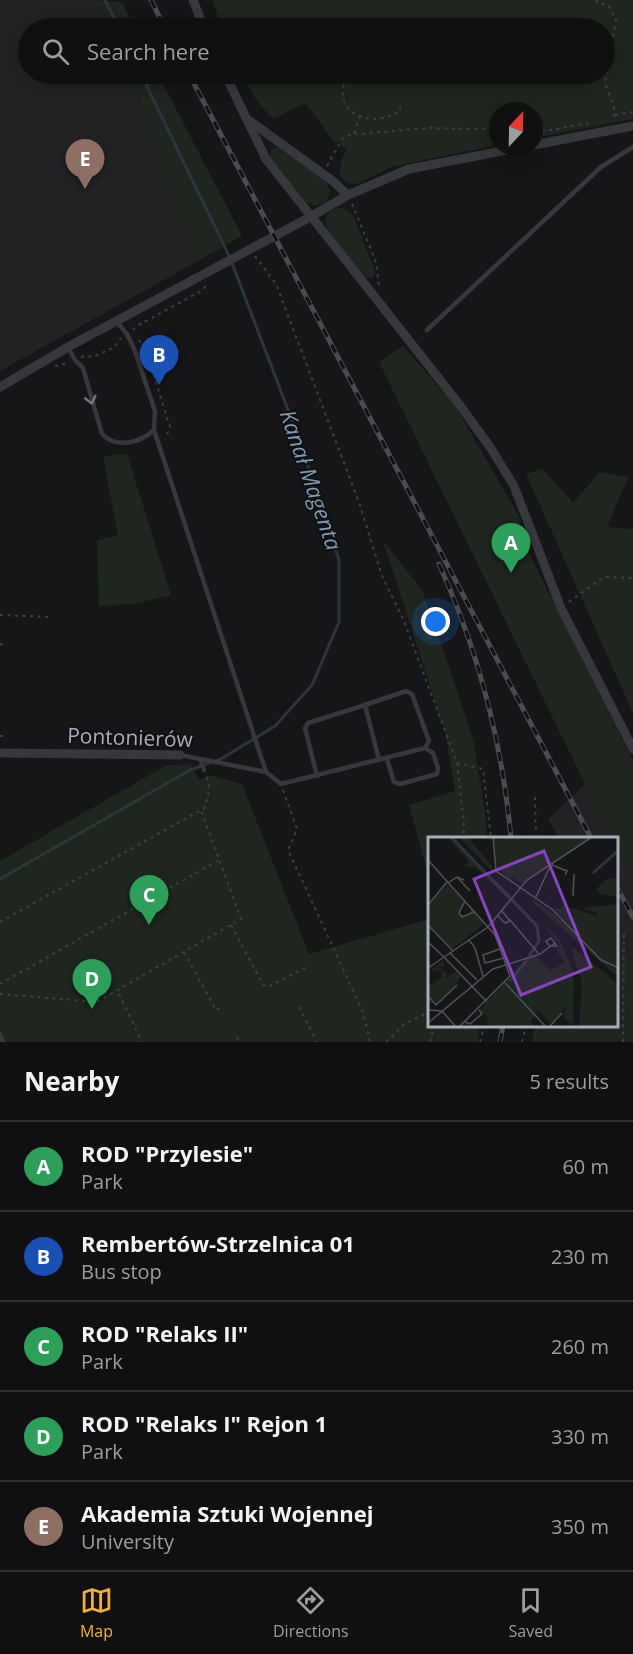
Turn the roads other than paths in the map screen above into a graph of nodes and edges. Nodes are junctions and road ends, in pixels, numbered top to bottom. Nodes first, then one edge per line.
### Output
1 (193, 0) edge
2 (200, 18) edge
3 (230, 84) edge
4 (245, 117) junction
5 (633, 126) edge
6 (543, 143) edge
7 (633, 147) edge
8 (489, 154) edge
9 (348, 195) junction
10 (312, 216) junction
11 (117, 322) junction
12 (427, 330) dead end
13 (68, 347) junction
14 (0, 387) edge
15 (154, 430) junction
16 (365, 705) junction
17 (424, 748) junction
18 (633, 748) edge
19 (0, 753) edge
20 (180, 755) joint
21 (200, 759) junction
22 (387, 759) junction
23 (380, 760) junction
24 (204, 770) dead end
25 (266, 772) junction
26 (317, 776) junction
27 (0, 1034) edge
28 (3, 1042) edge

1 - 2 street
3 - 4 street
4 - 9 street
4 - 10 street
5 - 6 street
7 - 12 lane
8 - 9 street
9 - 10 street
10 - 11 street
10 - 18 street
11 - 13 street
11 - 15 lane
13 - 14 street
13 -> 15 lane
15 - 25 lane
16 - 17 lane
16 - 23 lane
16 - 26 lane
17 - 22 lane
17 - 22 lane
19 - 20 street, Pontonierów
20 - 21 lane, Pontonierów
21 - 24 lane
21 - 25 lane, Pontonierów
22 - 23 lane
23 - 26 lane
25 - 26 lane, Pontonierów
27 - 28 lane

